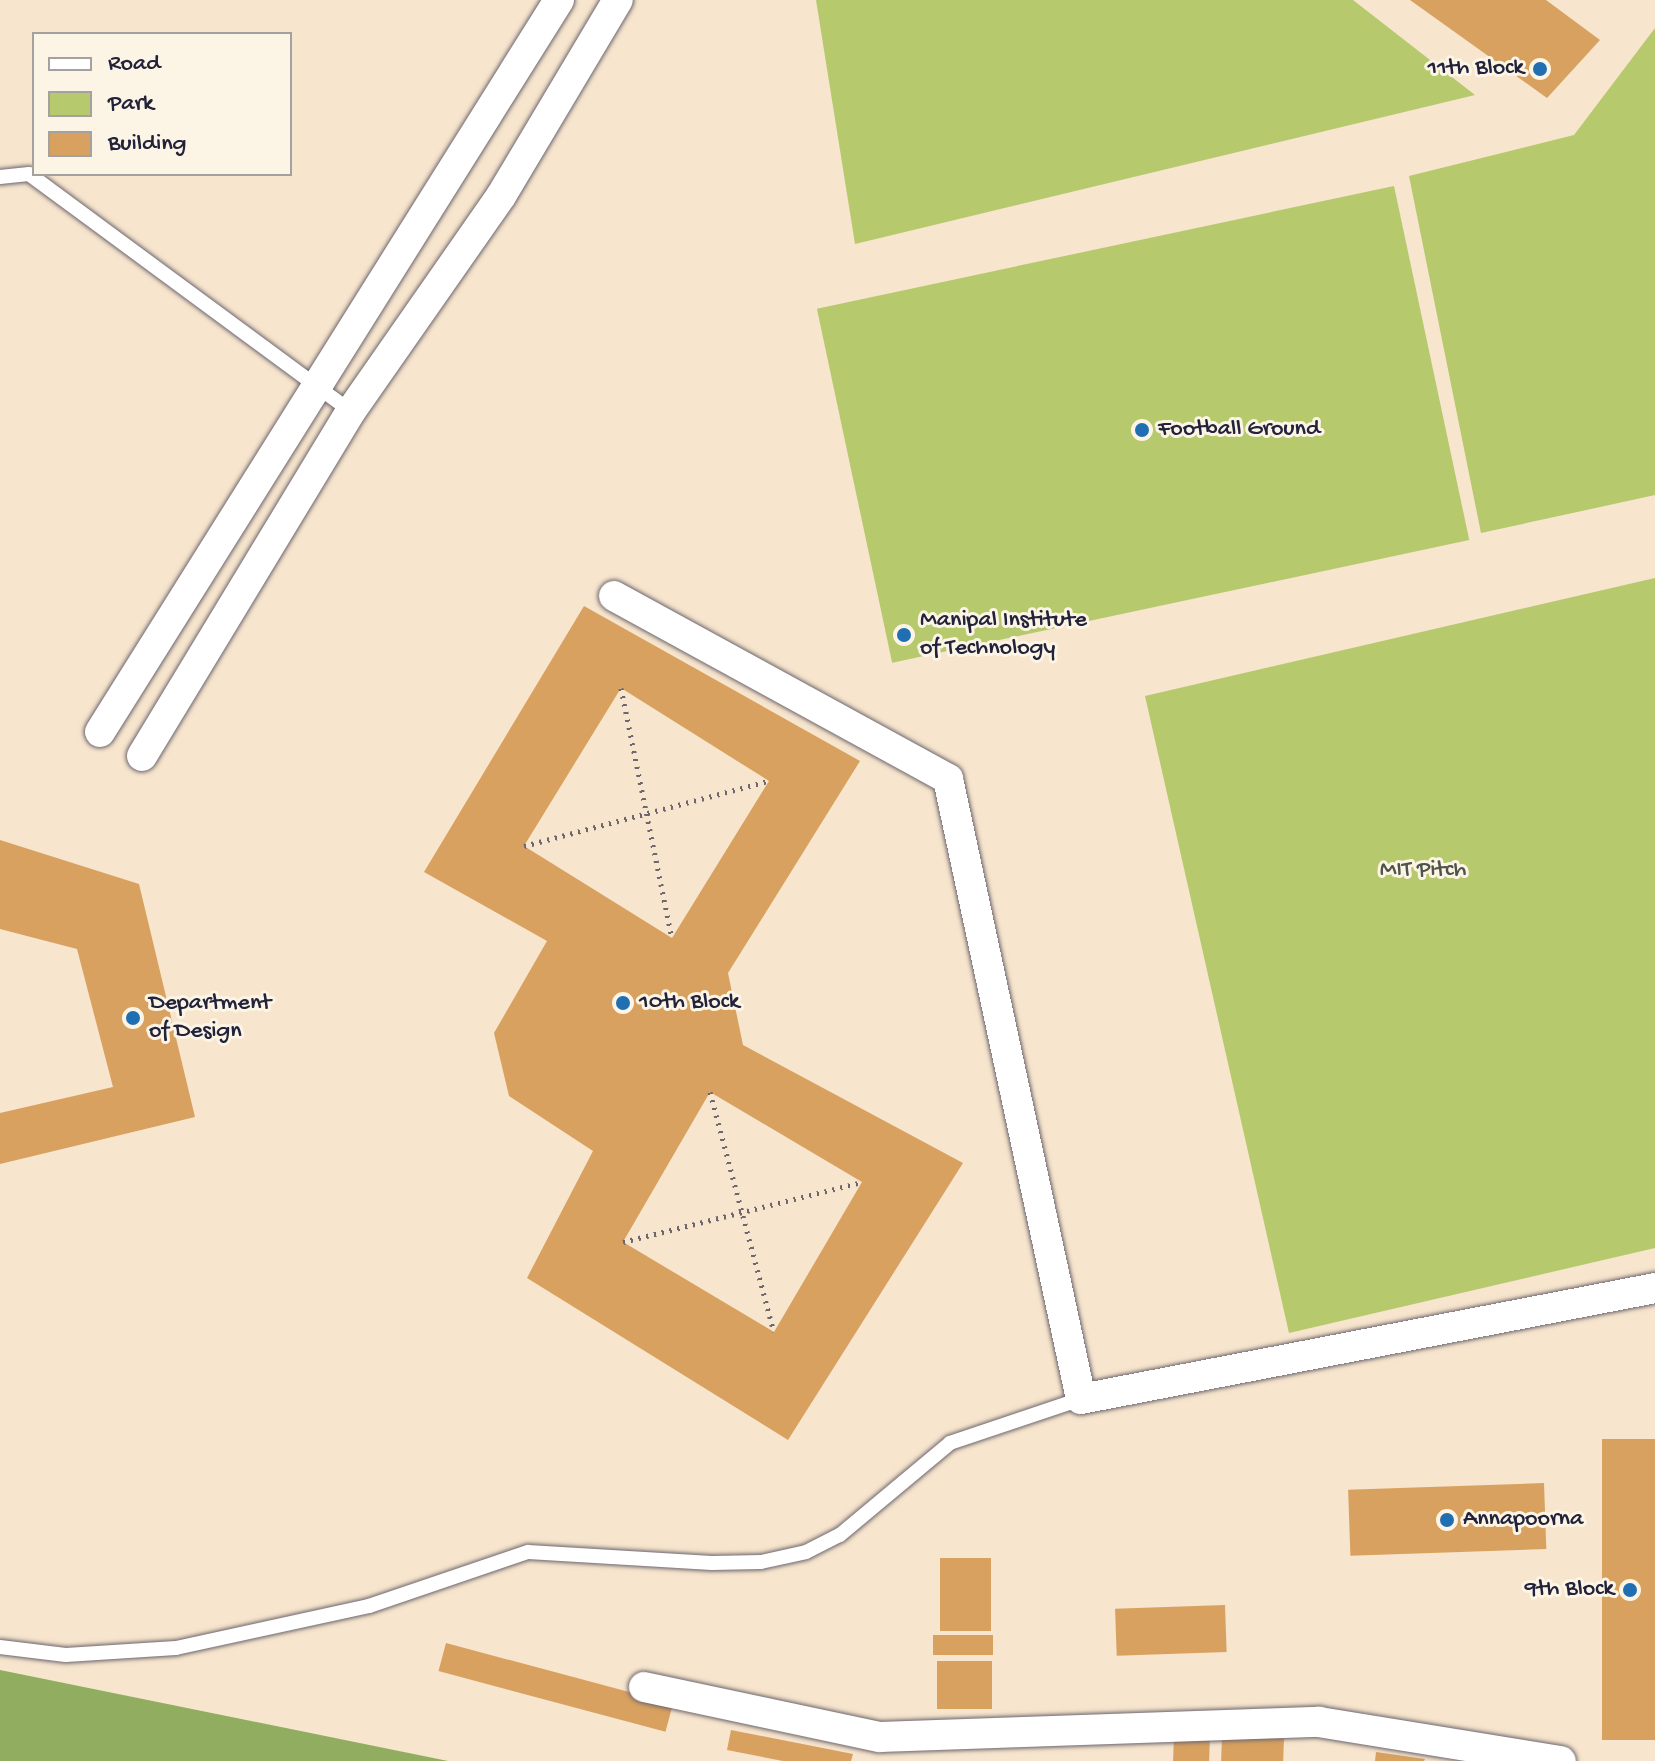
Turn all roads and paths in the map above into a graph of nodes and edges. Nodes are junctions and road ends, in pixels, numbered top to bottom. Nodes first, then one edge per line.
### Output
1 (559, 0) edge
2 (618, 0) edge
3 (0, 177) edge
4 (315, 385) junction
5 (351, 411) junction
6 (614, 596) dead end
7 (621, 688) dead end
8 (100, 732) dead end
9 (142, 756) dead end
10 (769, 781) dead end
11 (647, 813) junction
12 (524, 846) dead end
13 (672, 938) dead end
14 (710, 1092) dead end
15 (862, 1182) dead end
16 (742, 1212) junction
17 (623, 1242) dead end
18 (1655, 1288) edge
19 (774, 1332) dead end
20 (1081, 1399) junction
21 (0, 1647) edge
22 (644, 1687) dead end
23 (1561, 1761) edge

1 - 4 street
2 - 5 street
3 - 4 lane
4 - 5 lane
4 - 8 street
5 - 9 street
6 - 20 street
7 - 11 path
10 - 11 path
11 - 12 path
11 - 13 path
14 - 16 path
15 - 16 path
16 - 17 path
16 - 19 path
18 - 20 street
20 - 21 lane
22 - 23 street

